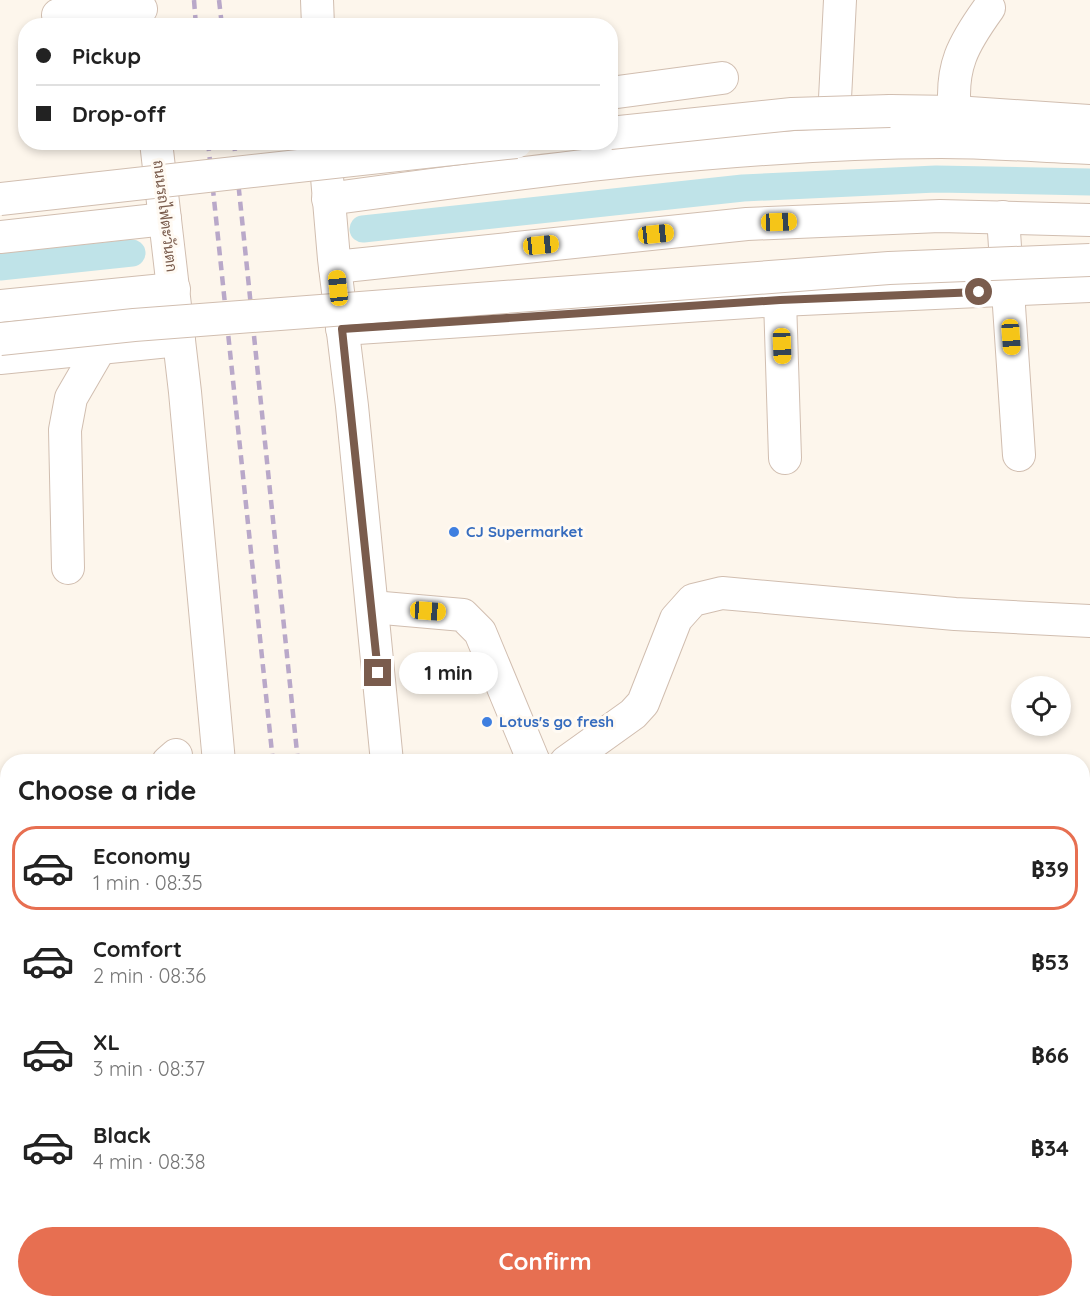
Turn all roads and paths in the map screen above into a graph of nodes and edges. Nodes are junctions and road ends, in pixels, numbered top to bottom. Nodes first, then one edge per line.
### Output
1 (317, 0) edge
2 (840, 0) edge
3 (989, 8) dead end
4 (141, 12) edge
5 (58, 15) dead end
6 (318, 18) edge
7 (722, 78) dead end
8 (618, 92) edge
9 (834, 112) junction
10 (955, 112) junction
11 (1090, 121) edge
12 (618, 132) edge
13 (833, 145) junction
14 (1090, 148) edge
15 (325, 150) edge
16 (444, 150) edge
17 (157, 153) edge
18 (0, 199) edge
19 (328, 203) junction
20 (1003, 217) junction
21 (165, 219) junction
22 (1090, 220) edge
23 (68, 230) junction
24 (0, 237) edge
25 (1090, 260) edge
26 (335, 267) junction
27 (1090, 286) edge
28 (174, 289) junction
29 (1008, 289) junction
30 (110, 295) junction
31 (780, 300) junction
32 (0, 306) edge
33 (342, 329) junction
34 (0, 339) edge
35 (179, 340) junction
36 (108, 347) junction
37 (0, 358) edge
38 (1019, 455) dead end
39 (785, 458) dead end
40 (68, 568) dead end
41 (372, 607) junction
42 (1090, 621) edge
43 (218, 754) edge
44 (386, 754) edge
45 (531, 754) edge
46 (577, 754) edge

1 - 6 street
2 - 9 street
3 - 10 street
4 - 5 street
7 - 8 street
9 - 10 street, bridge
9 - 12 street, bridge
9 - 13 street
10 - 11 street
13 - 14 street
13 - 19 street
15 - 19 street
16 - 18 street, bridge
17 - 21 street, ถนนรถไฟตะวันตก
17 - 23 street
19 - 26 street
20 - 22 street
20 - 26 street
20 - 29 street
21 - 23 street
21 - 28 street, ถนนรถไฟตะวันตก
23 - 24 street
25 - 34 street, bridge
26 - 33 street
27 - 29 street
28 - 30 street
28 - 35 street, ถนนรถไฟตะวันตก
29 - 31 street
29 - 38 street
30 - 32 street
30 - 36 street
31 - 33 street
31 - 39 street
33 - 41 street
35 - 36 street
35 - 43 street, ถนนรถไฟตะวันตก
36 - 37 street
36 - 40 street
41 - 44 street
41 - 45 street
42 - 46 street

